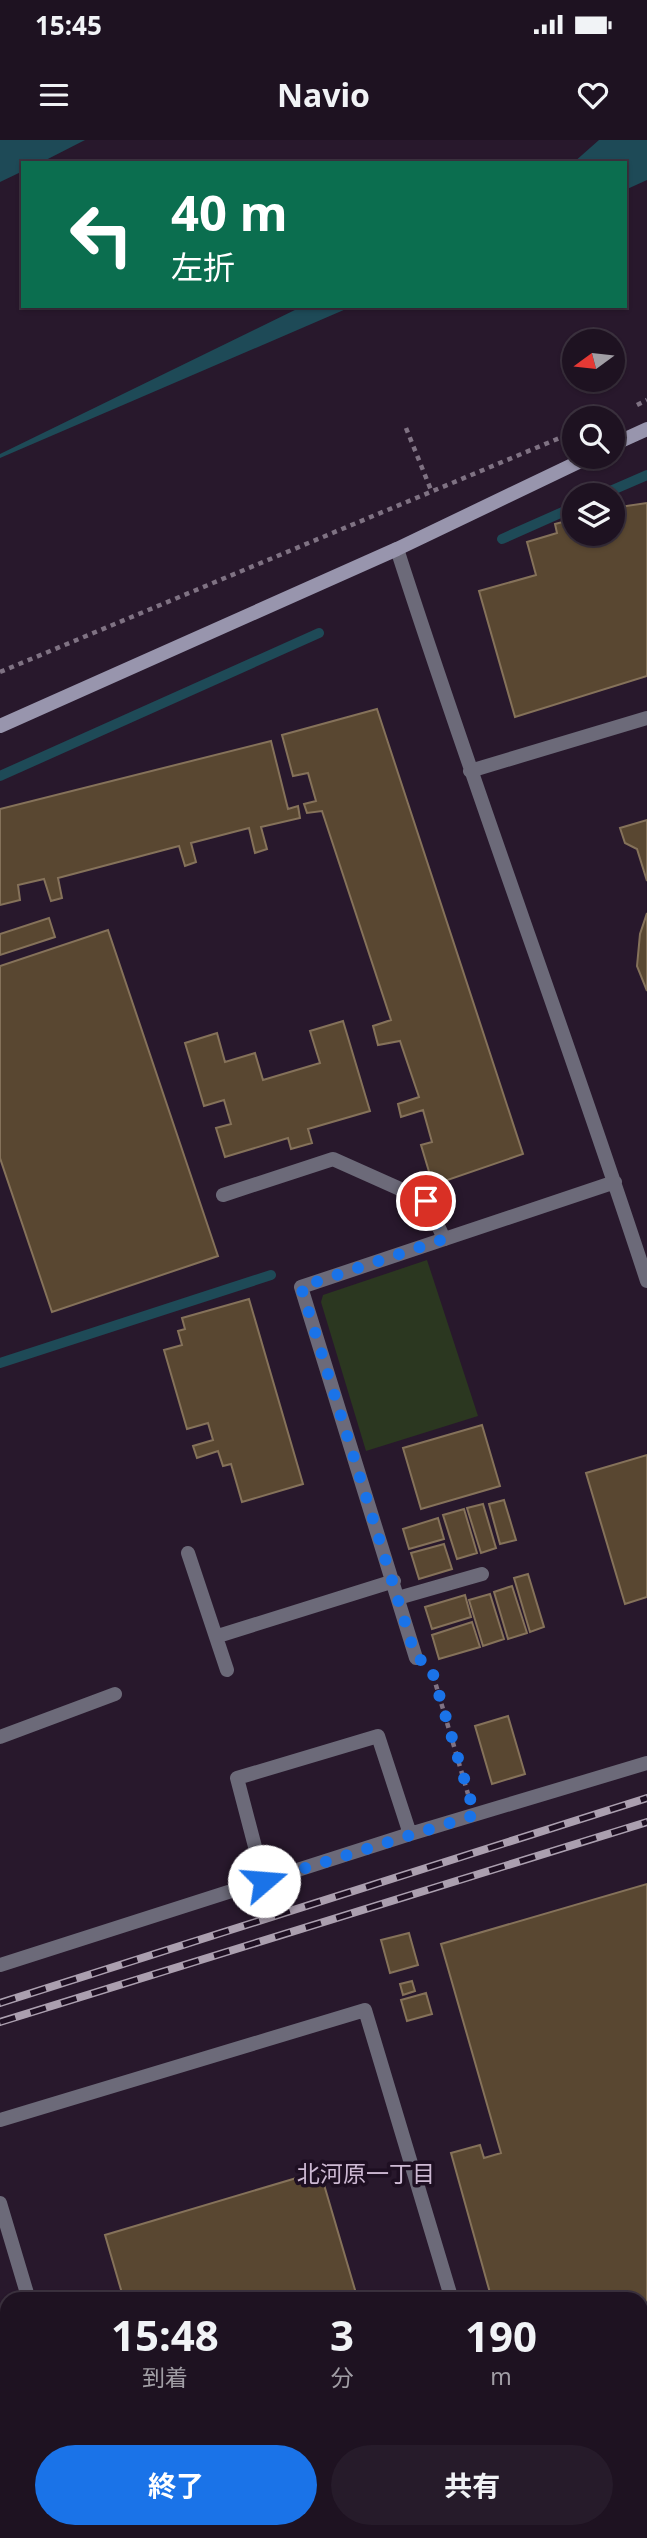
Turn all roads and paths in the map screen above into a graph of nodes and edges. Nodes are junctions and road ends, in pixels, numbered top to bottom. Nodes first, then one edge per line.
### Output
1 (406, 428) dead end
2 (647, 429) edge
3 (562, 437) edge
4 (625, 439) edge
5 (564, 469) edge
6 (431, 491) junction
7 (397, 549) junction
8 (0, 673) edge
9 (647, 718) edge
10 (0, 726) edge
11 (470, 771) junction
12 (615, 1182) junction
13 (223, 1195) dead end
14 (444, 1239) junction
15 (647, 1281) edge
16 (188, 1553) dead end
17 (481, 1573) dead end
18 (394, 1581) junction
19 (398, 1598) junction
20 (218, 1636) junction
21 (416, 1658) joint
22 (227, 1670) dead end
23 (115, 1694) dead end
24 (0, 1737) edge
25 (647, 1763) edge
26 (475, 1815) junction
27 (410, 1834) junction
28 (264, 1881) junction
29 (0, 1965) edge
30 (0, 2120) edge
31 (0, 2203) edge
32 (27, 2292) edge
33 (450, 2292) edge

1 - 6 path
2 - 4 street
3 - 6 path
5 - 7 street
6 - 8 path
7 - 10 street
7 - 11 street
9 - 11 street
11 - 12 street
12 - 14 street
12 - 15 street
13 - 14 street
14 - 18 street
16 - 20 street
17 - 19 street
18 - 19 street
18 - 20 street
19 - 21 street
20 - 22 street
21 - 26 path
23 - 24 street
25 - 26 street
26 - 27 street
27 - 28 street
27 - 28 street
28 - 29 street
30 - 33 street
31 - 32 street

